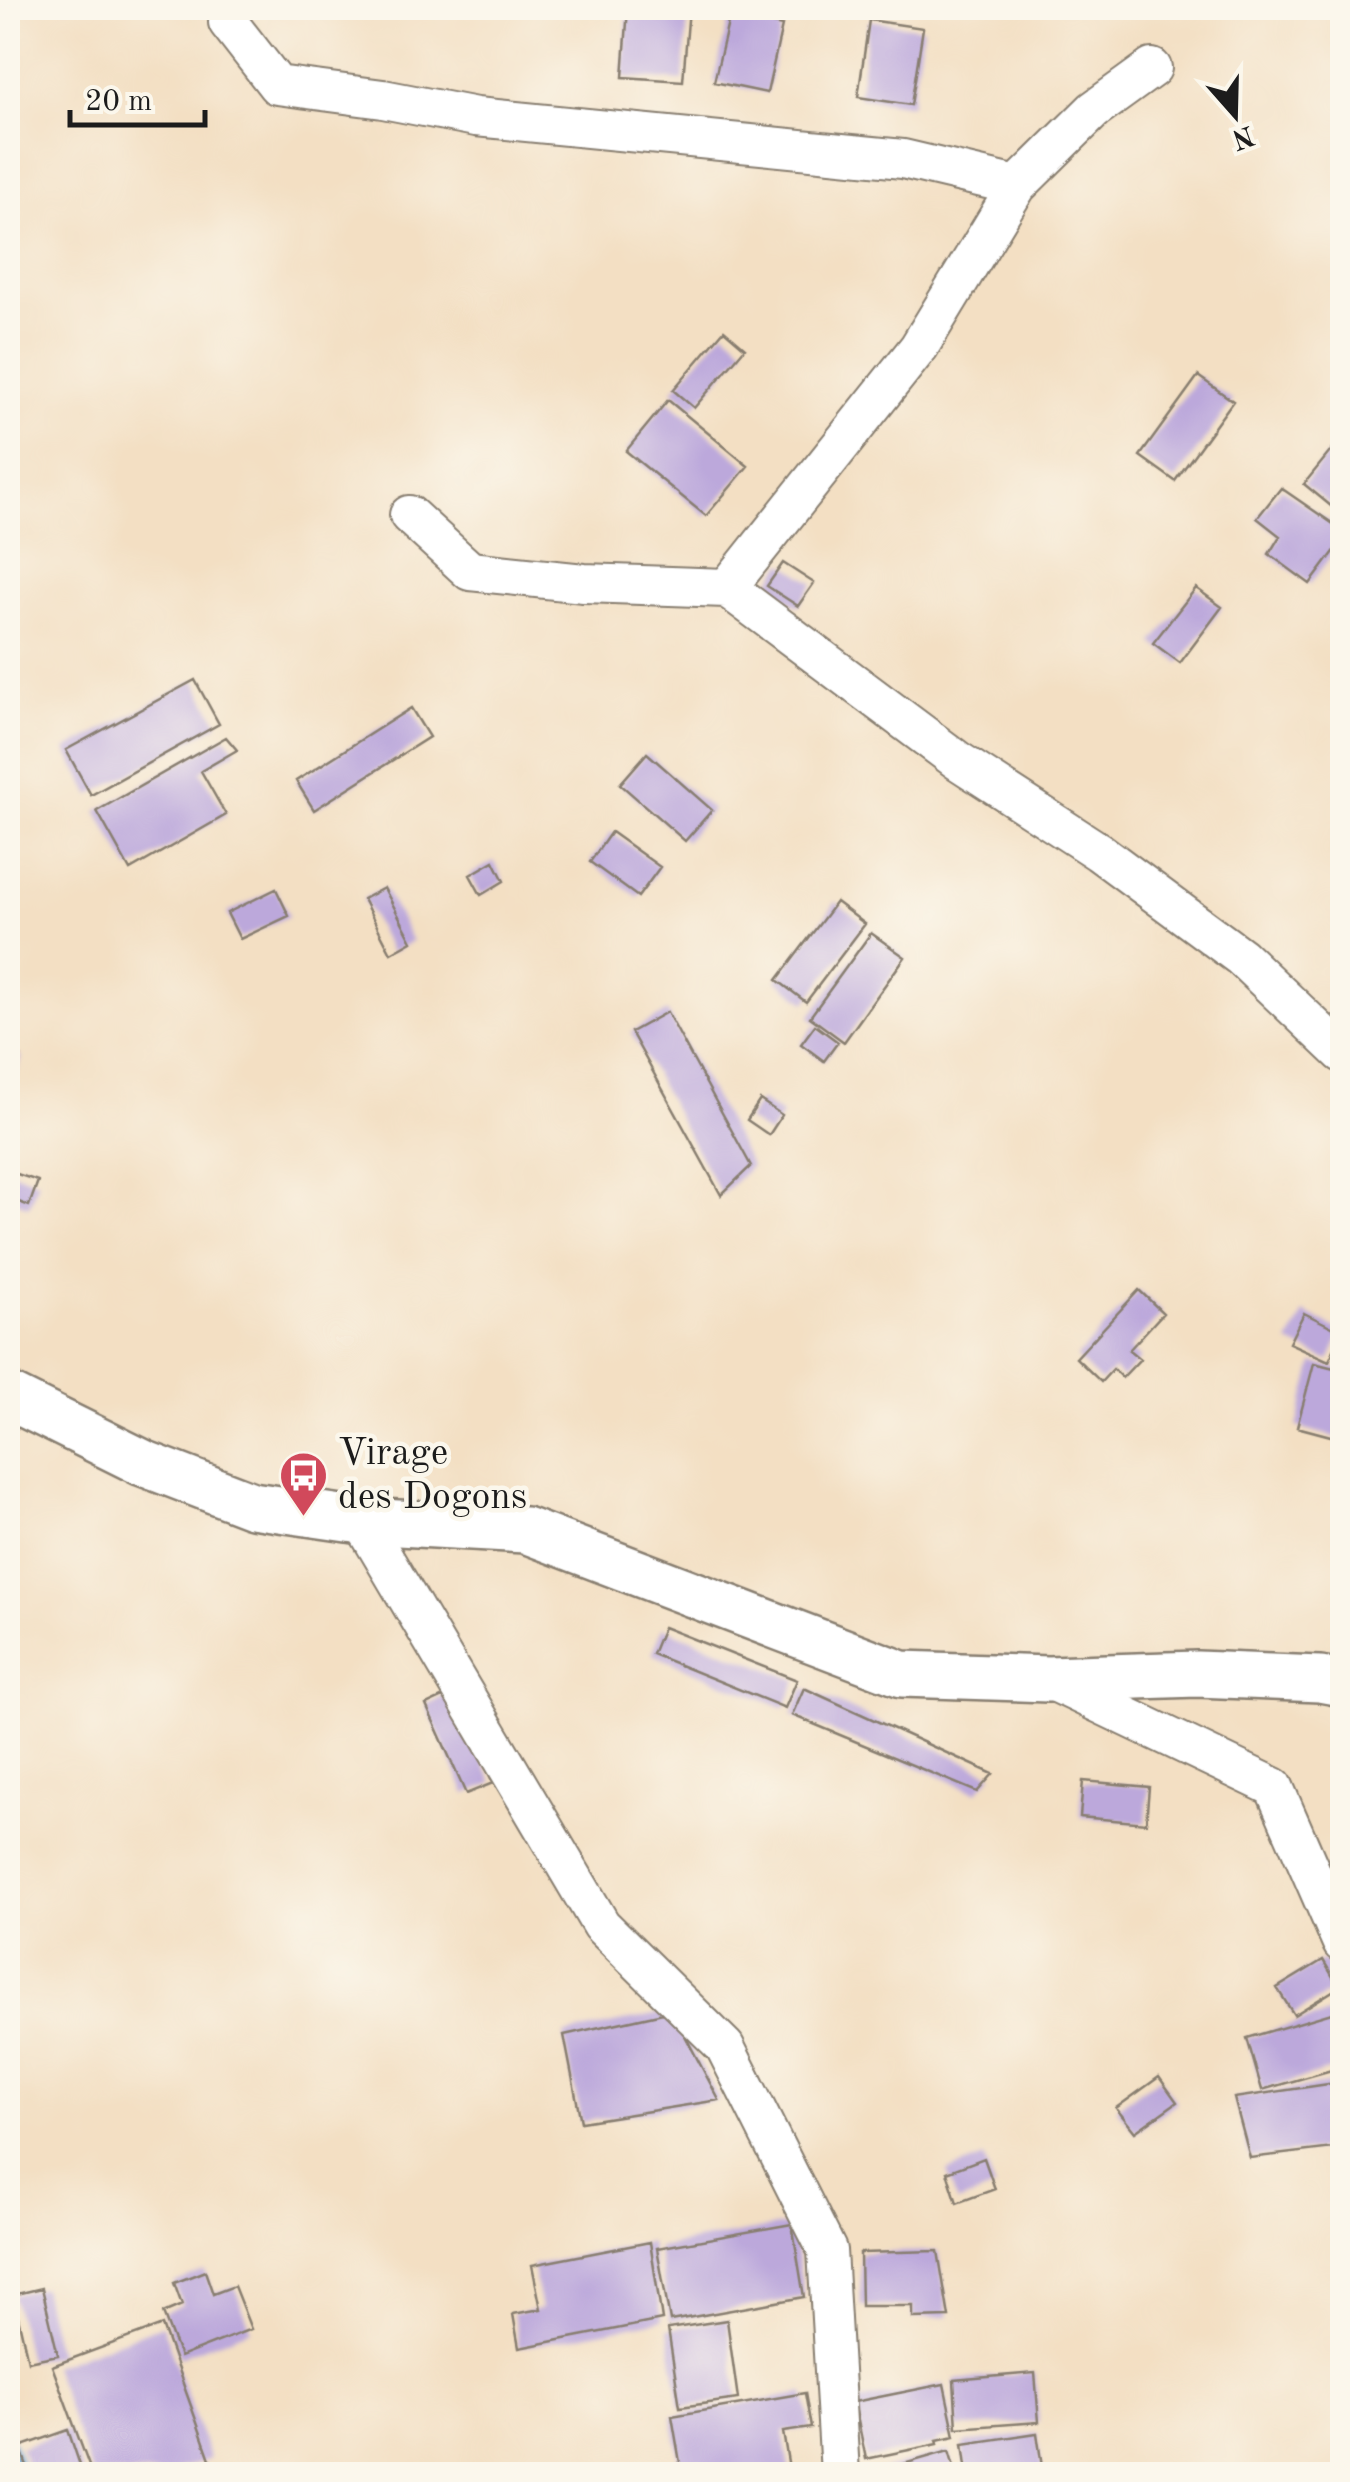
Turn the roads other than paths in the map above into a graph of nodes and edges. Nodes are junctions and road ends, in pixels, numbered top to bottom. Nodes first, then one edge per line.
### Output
1 (230, 8) edge
2 (1152, 68) dead end
3 (1017, 186) junction
4 (410, 514) dead end
5 (728, 588) junction
6 (1342, 1054) edge
7 (8, 1396) edge
8 (362, 1521) junction
9 (1048, 1678) junction
10 (1342, 1683) edge
11 (1342, 1943) edge
12 (840, 2474) edge

1 - 3 street
2 - 3 street
3 - 5 street
4 - 5 street
5 - 6 street
7 - 8 street
8 - 9 street
8 - 12 street
9 - 10 street
9 - 11 street

